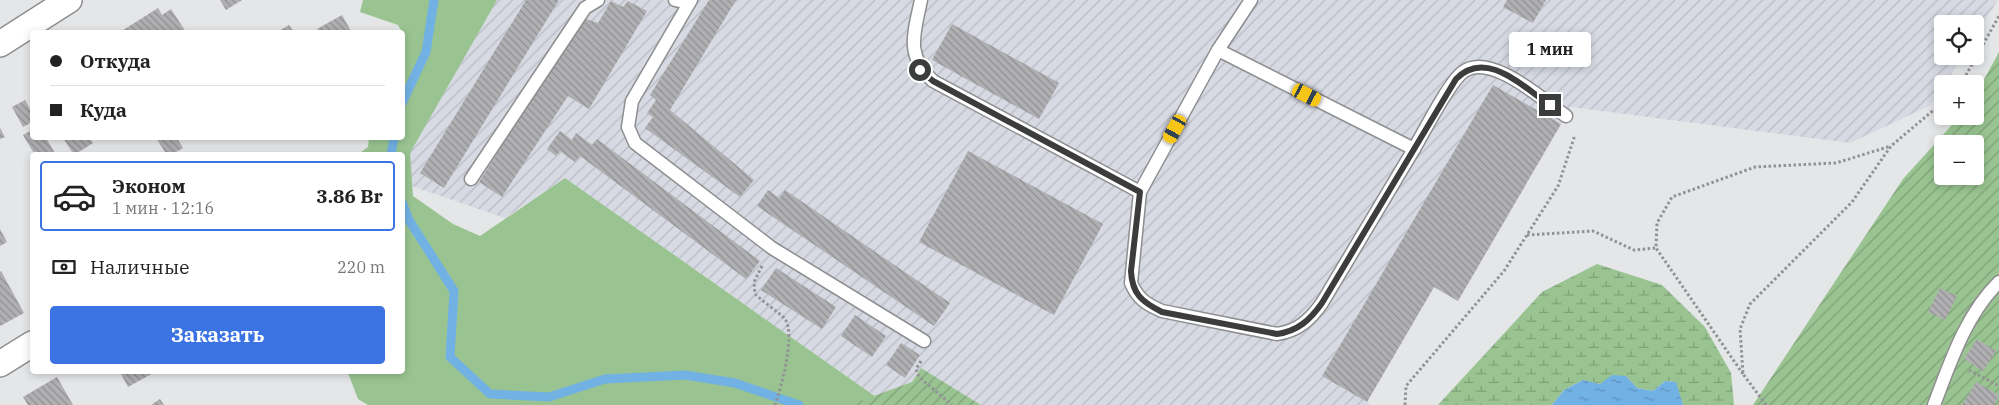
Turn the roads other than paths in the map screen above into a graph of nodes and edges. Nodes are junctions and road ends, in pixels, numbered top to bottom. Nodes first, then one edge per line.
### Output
1 (69, 0) edge
2 (598, 0) edge
3 (675, 0) edge
4 (921, 0) edge
5 (1251, 0) edge
6 (690, 2) edge
7 (0, 44) edge
8 (1218, 50) junction
9 (1566, 116) road end
10 (1414, 149) junction
11 (471, 179) dead end
12 (1140, 192) junction
13 (1999, 282) edge
14 (924, 341) dead end
15 (30, 345) edge
16 (0, 364) edge
17 (1934, 405) edge

1 - 7 street
2 - 11 lane
3 - 6 lane
4 - 12 lane
5 - 8 lane
6 - 14 lane
8 - 10 lane
8 - 12 lane
9 - 10 lane
10 - 12 lane
13 - 17 lane
15 - 16 street

